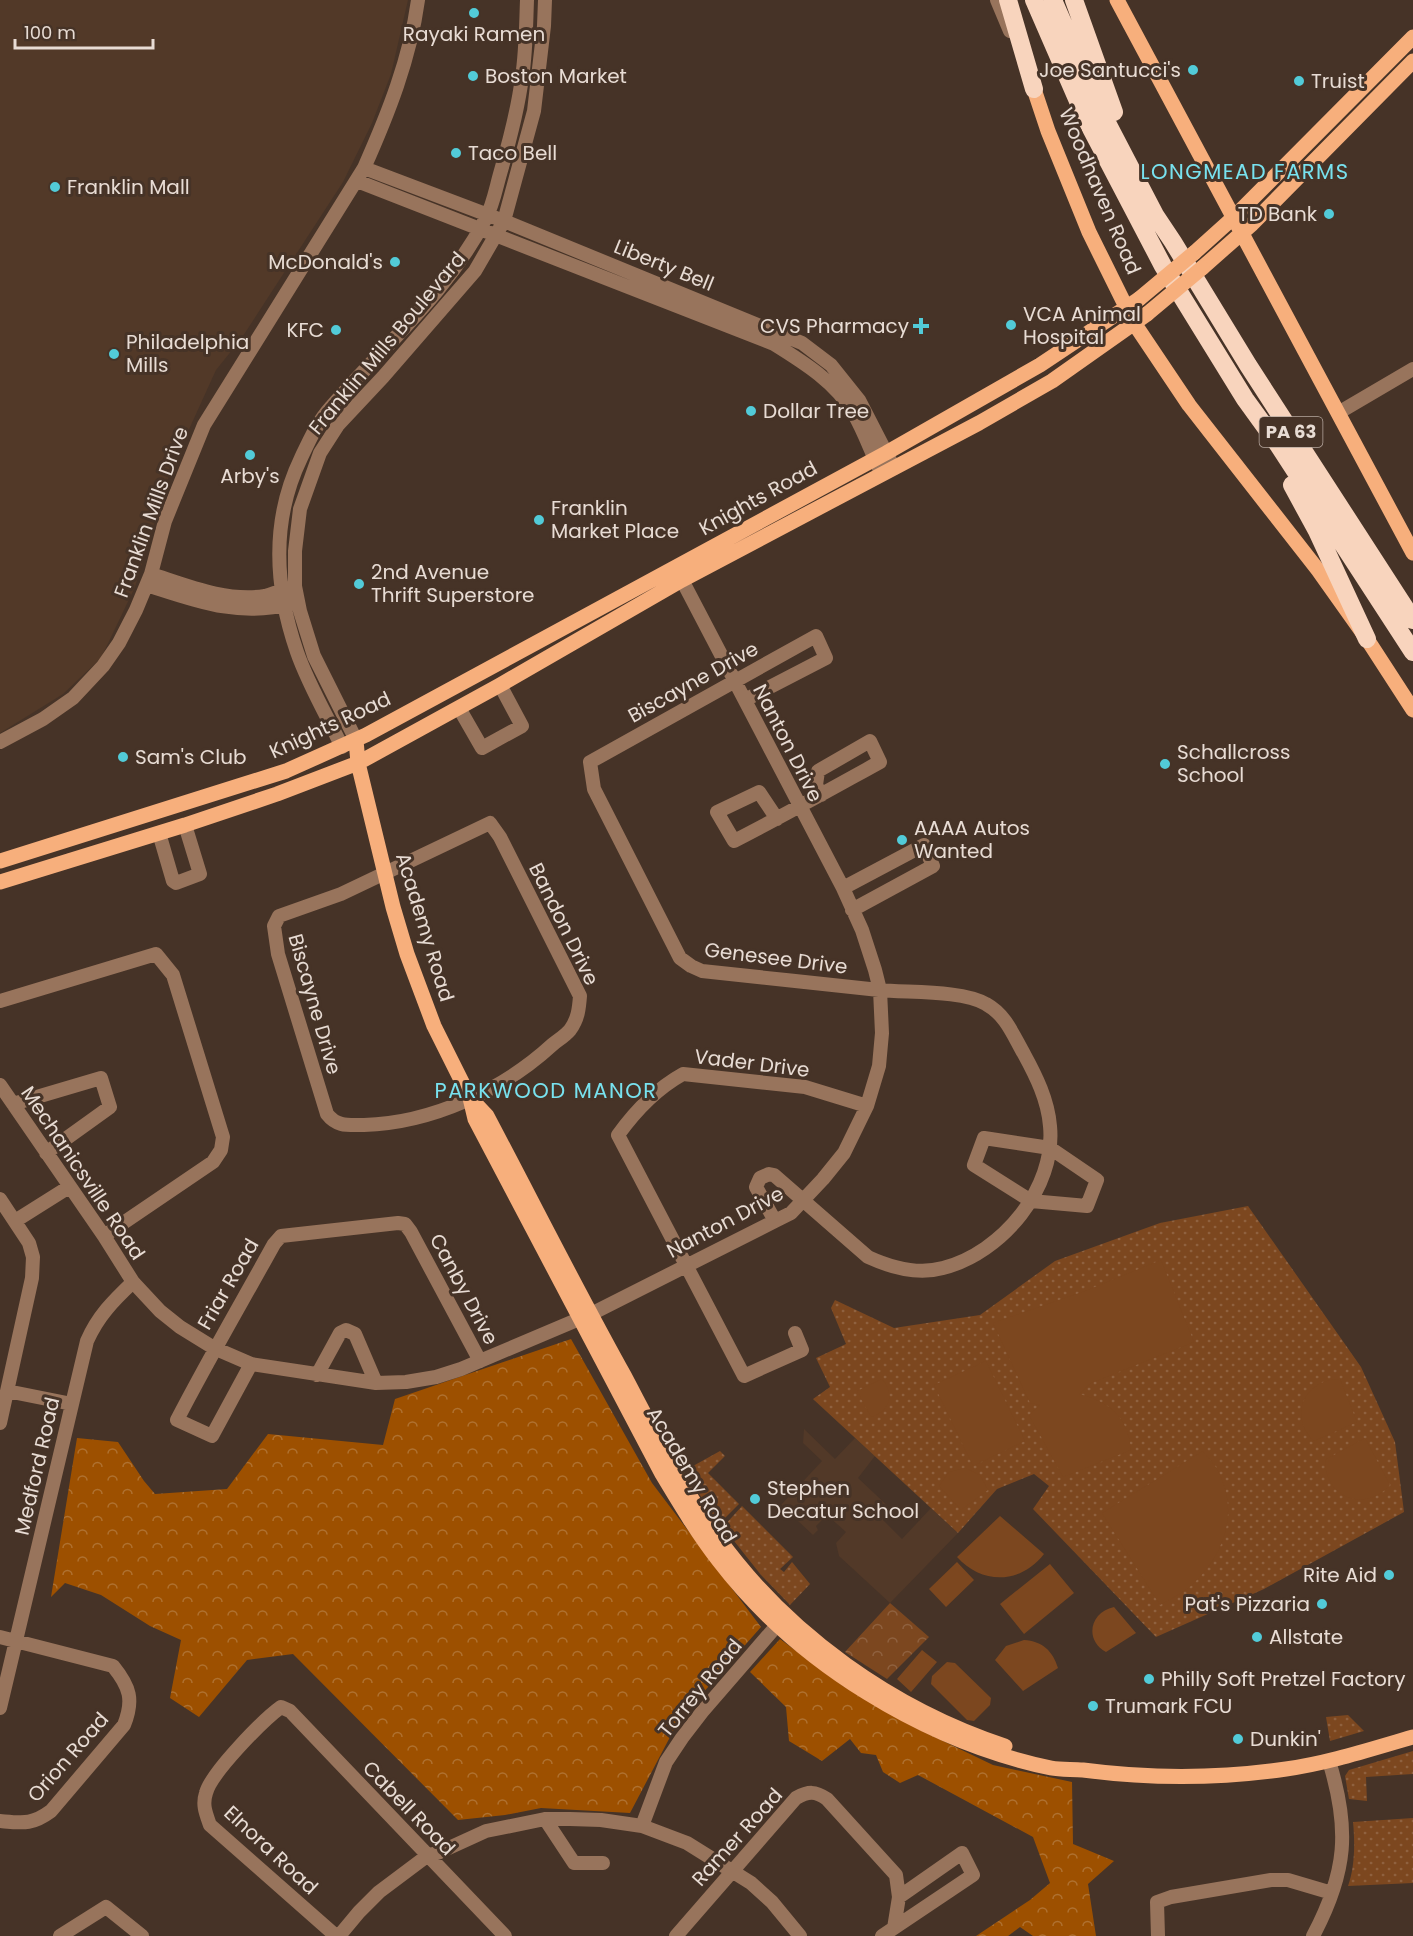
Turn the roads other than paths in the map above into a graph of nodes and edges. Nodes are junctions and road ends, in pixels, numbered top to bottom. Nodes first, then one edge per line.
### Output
1 (418, 0) edge
2 (527, 0) edge
3 (545, 0) edge
4 (997, 0) edge
5 (1008, 0) edge
6 (1034, 0) edge
7 (1053, 0) edge
8 (1074, 0) edge
9 (1117, 0) edge
10 (1413, 38) edge
11 (1413, 61) edge
12 (1034, 89) junction
13 (1295, 155) junction
14 (364, 168) junction
15 (1308, 168) junction
16 (357, 181) junction
17 (488, 215) junction
18 (1234, 217) junction
19 (504, 221) junction
20 (480, 228) junction
21 (1242, 234) junction
22 (496, 235) junction
23 (1173, 242) junction
24 (1132, 303) junction
25 (1134, 323) junction
26 (1413, 369) edge
27 (1245, 399) junction
28 (1338, 413) junction
29 (880, 456) junction
30 (888, 471) junction
31 (1413, 553) edge
32 (149, 579) junction
33 (682, 580) junction
34 (295, 586) junction
35 (280, 590) junction
36 (291, 604) junction
37 (1413, 620) edge
38 (1367, 639) junction
39 (1413, 652) edge
40 (734, 682) junction
41 (500, 685) junction
42 (745, 700) junction
43 (459, 708) junction
44 (1413, 710) edge
45 (0, 742) edge
46 (349, 743) junction
47 (593, 760) joint
48 (358, 763) junction
49 (821, 795) junction
50 (799, 807) junction
51 (153, 813) junction
52 (777, 819) dead end
53 (490, 824) joint
54 (185, 825) junction
55 (159, 833) junction
56 (0, 861) edge
57 (385, 872) junction
58 (0, 882) edge
59 (843, 888) junction
60 (852, 910) junction
61 (880, 990) junction
62 (0, 1001) edge
63 (0, 1085) edge
64 (470, 1098) junction
65 (13, 1104) junction
66 (867, 1106) junction
67 (330, 1118) joint
68 (1050, 1148) junction
69 (46, 1153) junction
70 (69, 1187) junction
71 (0, 1199) edge
72 (802, 1201) junction
73 (1030, 1201) junction
74 (15, 1221) junction
75 (775, 1221) junction
76 (104, 1236) junction
77 (277, 1240) joint
78 (686, 1265) junction
79 (133, 1282) junction
80 (586, 1316) junction
81 (795, 1333) dead end
82 (214, 1348) junction
83 (480, 1361) junction
84 (251, 1364) junction
85 (317, 1375) junction
86 (376, 1383) junction
87 (7, 1391) junction
88 (72, 1404) junction
89 (0, 1423) edge
90 (782, 1620) junction
91 (0, 1637) edge
92 (16, 1640) junction
93 (0, 1708) edge
94 (285, 1708) joint
95 (1413, 1737) edge
96 (1329, 1761) junction
97 (545, 1819) junction
98 (0, 1821) edge
99 (642, 1826) junction
100 (427, 1856) junction
101 (603, 1863) dead end
102 (733, 1870) junction
103 (1332, 1893) junction
104 (899, 1897) junction
105 (894, 1928) junction
106 (61, 1935) edge
107 (142, 1936) edge
108 (338, 1936) edge
109 (505, 1936) edge
110 (676, 1936) edge
111 (800, 1936) edge
112 (882, 1936) edge
113 (1158, 1936) edge
114 (1313, 1936) edge

1 - 14 street, Franklin Mills Drive
2 - 17 street, Franklin Mills Boulevard
3 - 19 street, Franklin Mills Boulevard
4 - 12 street, Woodhaven Road
5 - 12 highway
6 - 27 highway, Woodhaven Road / PA 63
7 - 23 highway, Woodhaven Road / PA 63
8 - 23 highway
9 - 18 main road
10 - 13 main road, Knights Road
11 - 15 main road, Knights Road
12 - 24 main road, Woodhaven Road
13 - 15 main road
13 - 18 main road, Knights Road
14 - 16 street, Franklin Mills Drive
14 - 17 street, Liberty Bell
15 - 21 main road, Knights Road
16 - 20 street, Liberty Bell
16 - 32 street, Franklin Mills Drive
17 - 19 street, Liberty Bell
17 - 20 street, Franklin Mills Boulevard
18 - 21 main road
18 - 24 main road, Knights Road, bridge
19 - 22 street, Franklin Mills Boulevard
19 - 29 street, Liberty Bell
20 - 22 street, Liberty Bell
20 - 35 street, Franklin Mills Boulevard
21 - 25 main road, Knights Road, bridge
21 - 28 main road
22 - 29 street, Liberty Bell
22 - 34 street, Franklin Mills Boulevard
23 - 37 highway, Woodhaven Road / PA 63
24 - 25 main road, Woodhaven Road
24 - 29 main road, Knights Road
25 - 30 main road, Knights Road
25 - 38 main road, Woodhaven Road
26 - 28 street
27 - 38 highway
27 - 39 highway, Woodhaven Road / PA 63
28 - 31 main road
29 - 30 street, Liberty Bell
29 - 46 main road, Knights Road
30 - 33 main road, Knights Road
32 - 35 street
32 - 36 street
32 - 45 street, Franklin Mills Drive
33 - 40 street, Nanton Drive
33 - 41 main road, Knights Road
34 - 35 street
34 - 36 street, Franklin Mills Boulevard
35 - 36 street, Franklin Mills Boulevard
36 - 46 street, Franklin Mills Boulevard
38 - 44 main road, Woodhaven Road
40 - 42 street, Nanton Drive
40 - 42 street, Biscayne Drive
40 - 47 street, Biscayne Drive
41 - 43 main road, Knights Road
41 - 43 street
42 - 50 street, Nanton Drive
43 - 48 main road, Knights Road
46 - 48 main road
46 - 51 main road, Knights Road
47 - 61 street, Genesee Drive
48 - 54 main road, Knights Road
48 - 57 main road, Academy Road
49 - 49 street
49 - 50 street
50 - 52 street
50 - 59 street, Nanton Drive
51 - 55 main road
51 - 56 main road, Knights Road
53 - 57 street, Biscayne Drive
53 - 64 street, Bandon Drive
54 - 55 main road, Knights Road
54 - 55 street
55 - 58 main road, Knights Road
57 - 64 main road, Academy Road
57 - 67 street, Biscayne Drive
59 - 60 street, Nanton Drive
59 - 60 street
60 - 61 street, Nanton Drive
61 - 66 street, Nanton Drive
61 - 68 street, Genesee Drive
62 - 76 street
63 - 65 street, Mechanicsville Road
64 - 67 street, Bandon Drive
64 - 80 main road, Academy Road
65 - 69 street, Mechanicsville Road
65 - 69 street
66 - 72 street, Nanton Drive
66 - 78 street, Vader Drive
68 - 73 street
68 - 73 street
68 - 73 street
69 - 70 street, Mechanicsville Road
70 - 74 street
70 - 76 street, Mechanicsville Road
71 - 74 street
72 - 73 street
72 - 75 street, Nanton Drive
72 - 75 street
74 - 87 street
75 - 78 street, Nanton Drive
76 - 79 street, Mechanicsville Road
77 - 82 street, Friar Road
77 - 83 street, Canby Drive
78 - 80 street, Nanton Drive
78 - 81 street
79 - 82 street, Nanton Drive
79 - 88 street, Medford Road
80 - 83 street, Nanton Drive
80 - 90 main road, Academy Road
82 - 84 street, Nanton Drive
82 - 84 street, Friar Road
83 - 86 street, Nanton Drive
84 - 85 street, Nanton Drive
85 - 86 street, Nanton Drive
85 - 86 street
87 - 88 street
87 - 89 street
88 - 92 street, Medford Road
90 - 96 main road, Academy Road
90 - 99 street, Torrey Road
91 - 92 street
92 - 93 street, Medford Road
92 - 98 street, Orion Road
94 - 100 street, Cabell Road
94 - 108 street, Elnora Road
95 - 96 main road, Academy Road
96 - 103 street
97 - 99 street
97 - 100 street
97 - 101 street
99 - 102 street
100 - 108 street
100 - 109 street, Cabell Road
102 - 104 street, Ramer Road
102 - 110 street, Ramer Road
102 - 111 street
103 - 113 street
103 - 114 street
104 - 105 street, Ramer Road
104 - 105 street
105 - 112 street
106 - 107 street

